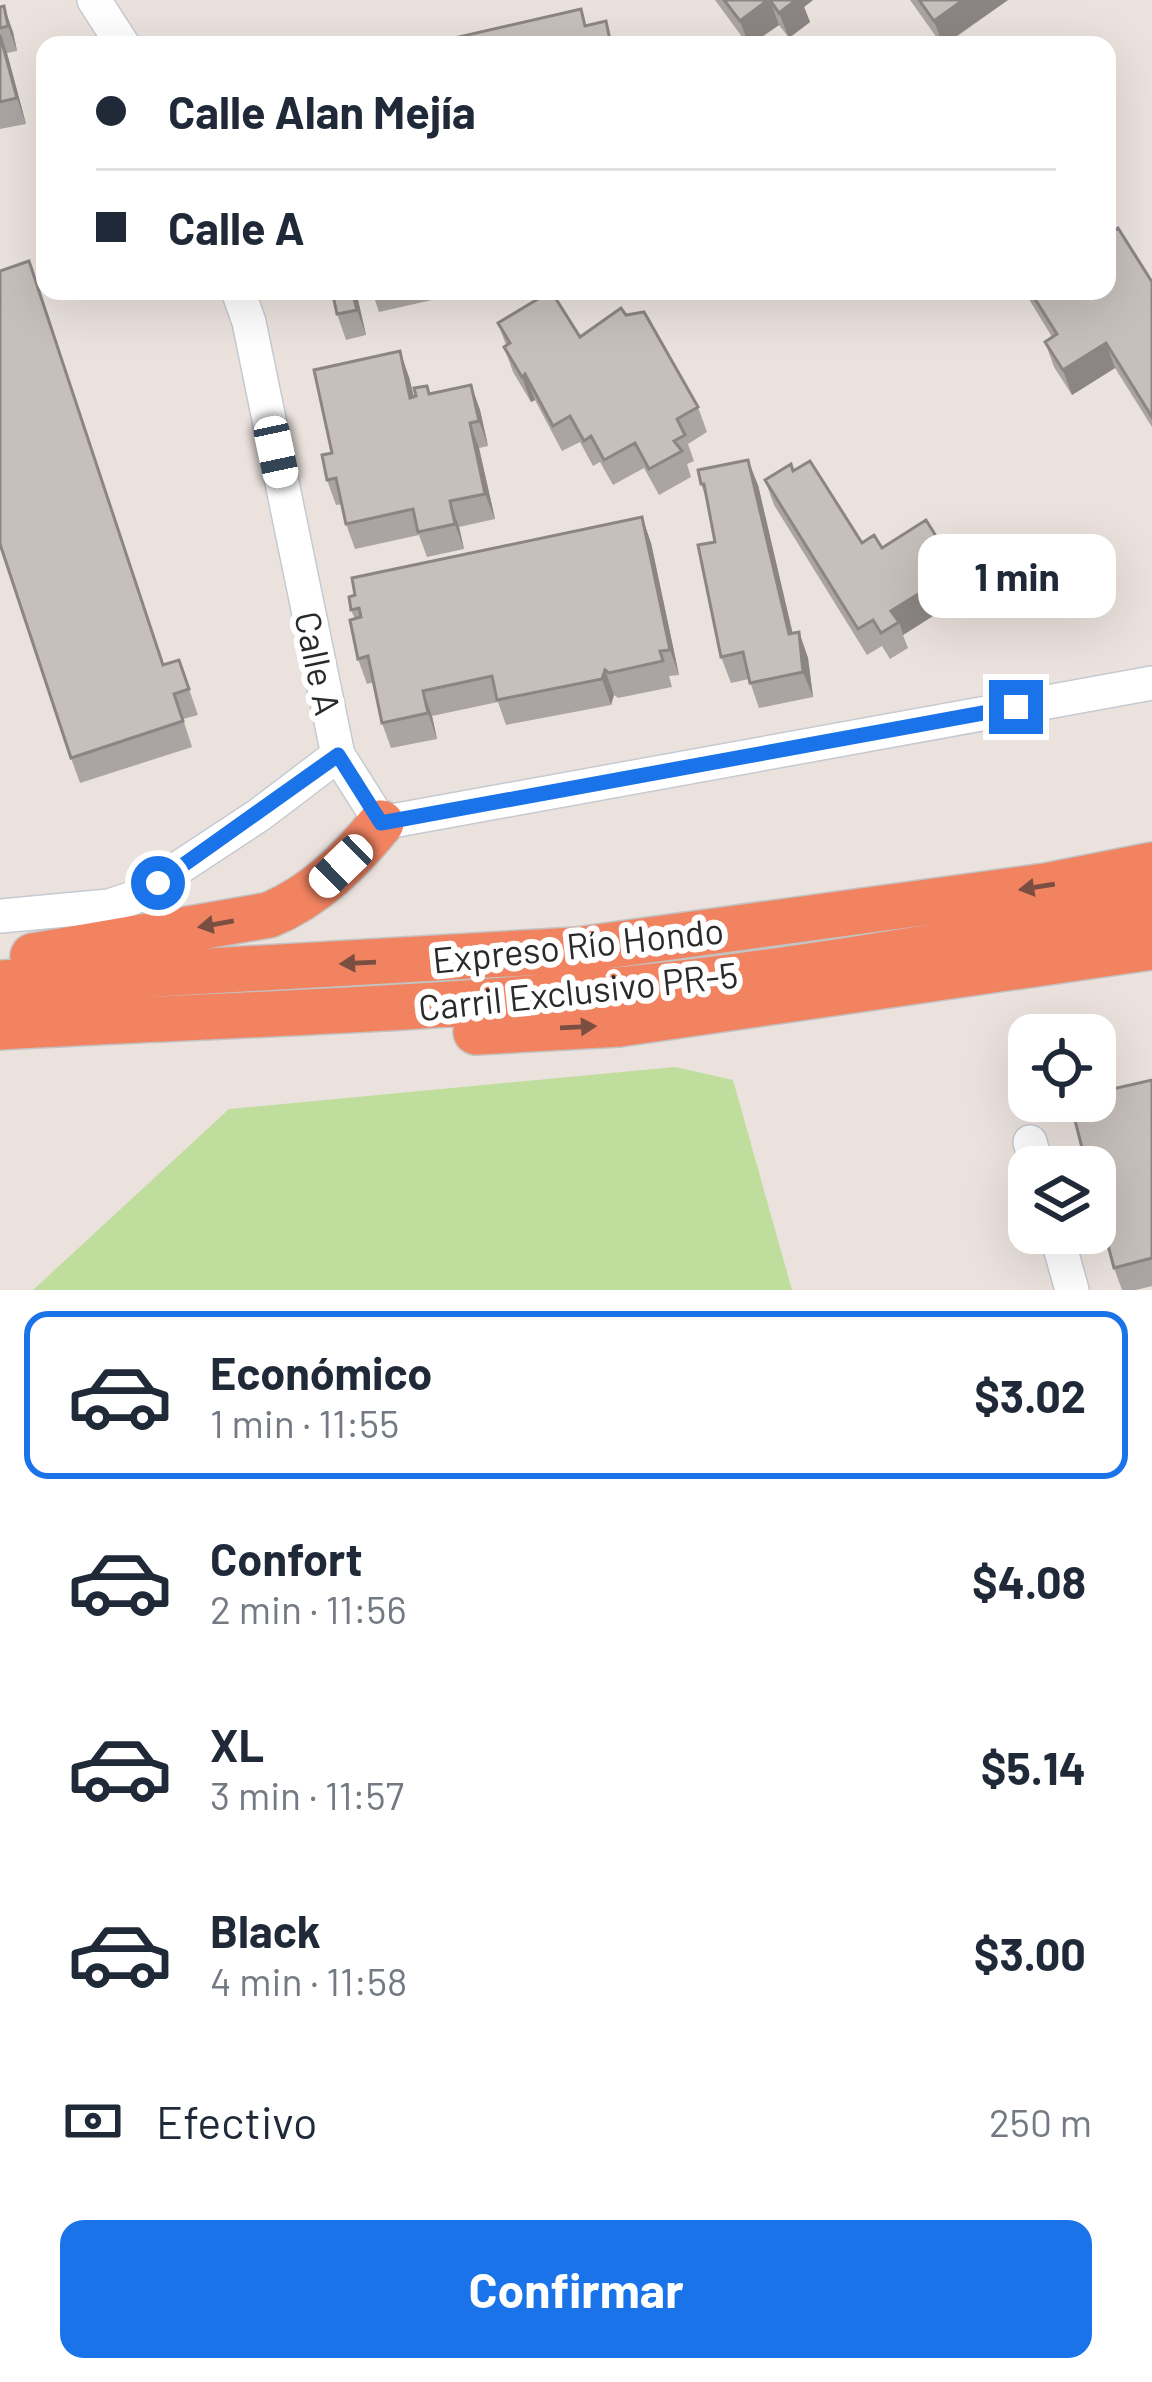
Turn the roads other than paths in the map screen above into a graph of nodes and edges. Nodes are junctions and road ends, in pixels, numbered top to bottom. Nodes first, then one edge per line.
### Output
1 (94, 0) edge
2 (117, 36) edge
3 (241, 300) edge
4 (1152, 682) edge
5 (338, 755) junction
6 (381, 823) junction
7 (1152, 865) edge
8 (1152, 910) edge
9 (0, 916) edge
10 (1152, 946) edge
11 (0, 960) edge
12 (0, 983) edge
13 (20, 1026) edge
14 (0, 1059) edge
15 (1062, 1254) edge
16 (1072, 1290) edge

1 - 2 street
3 - 5 street, Calle A
4 - 6 street
5 - 6 street, Calle A
5 - 9 street
6 -> 11 highway
7 -> 12 highway, Expreso Río Hondo
8 - 13 highway, Carril Exclusivo PR-5
14 -> 10 highway, Expreso Río Hondo
15 - 16 street

